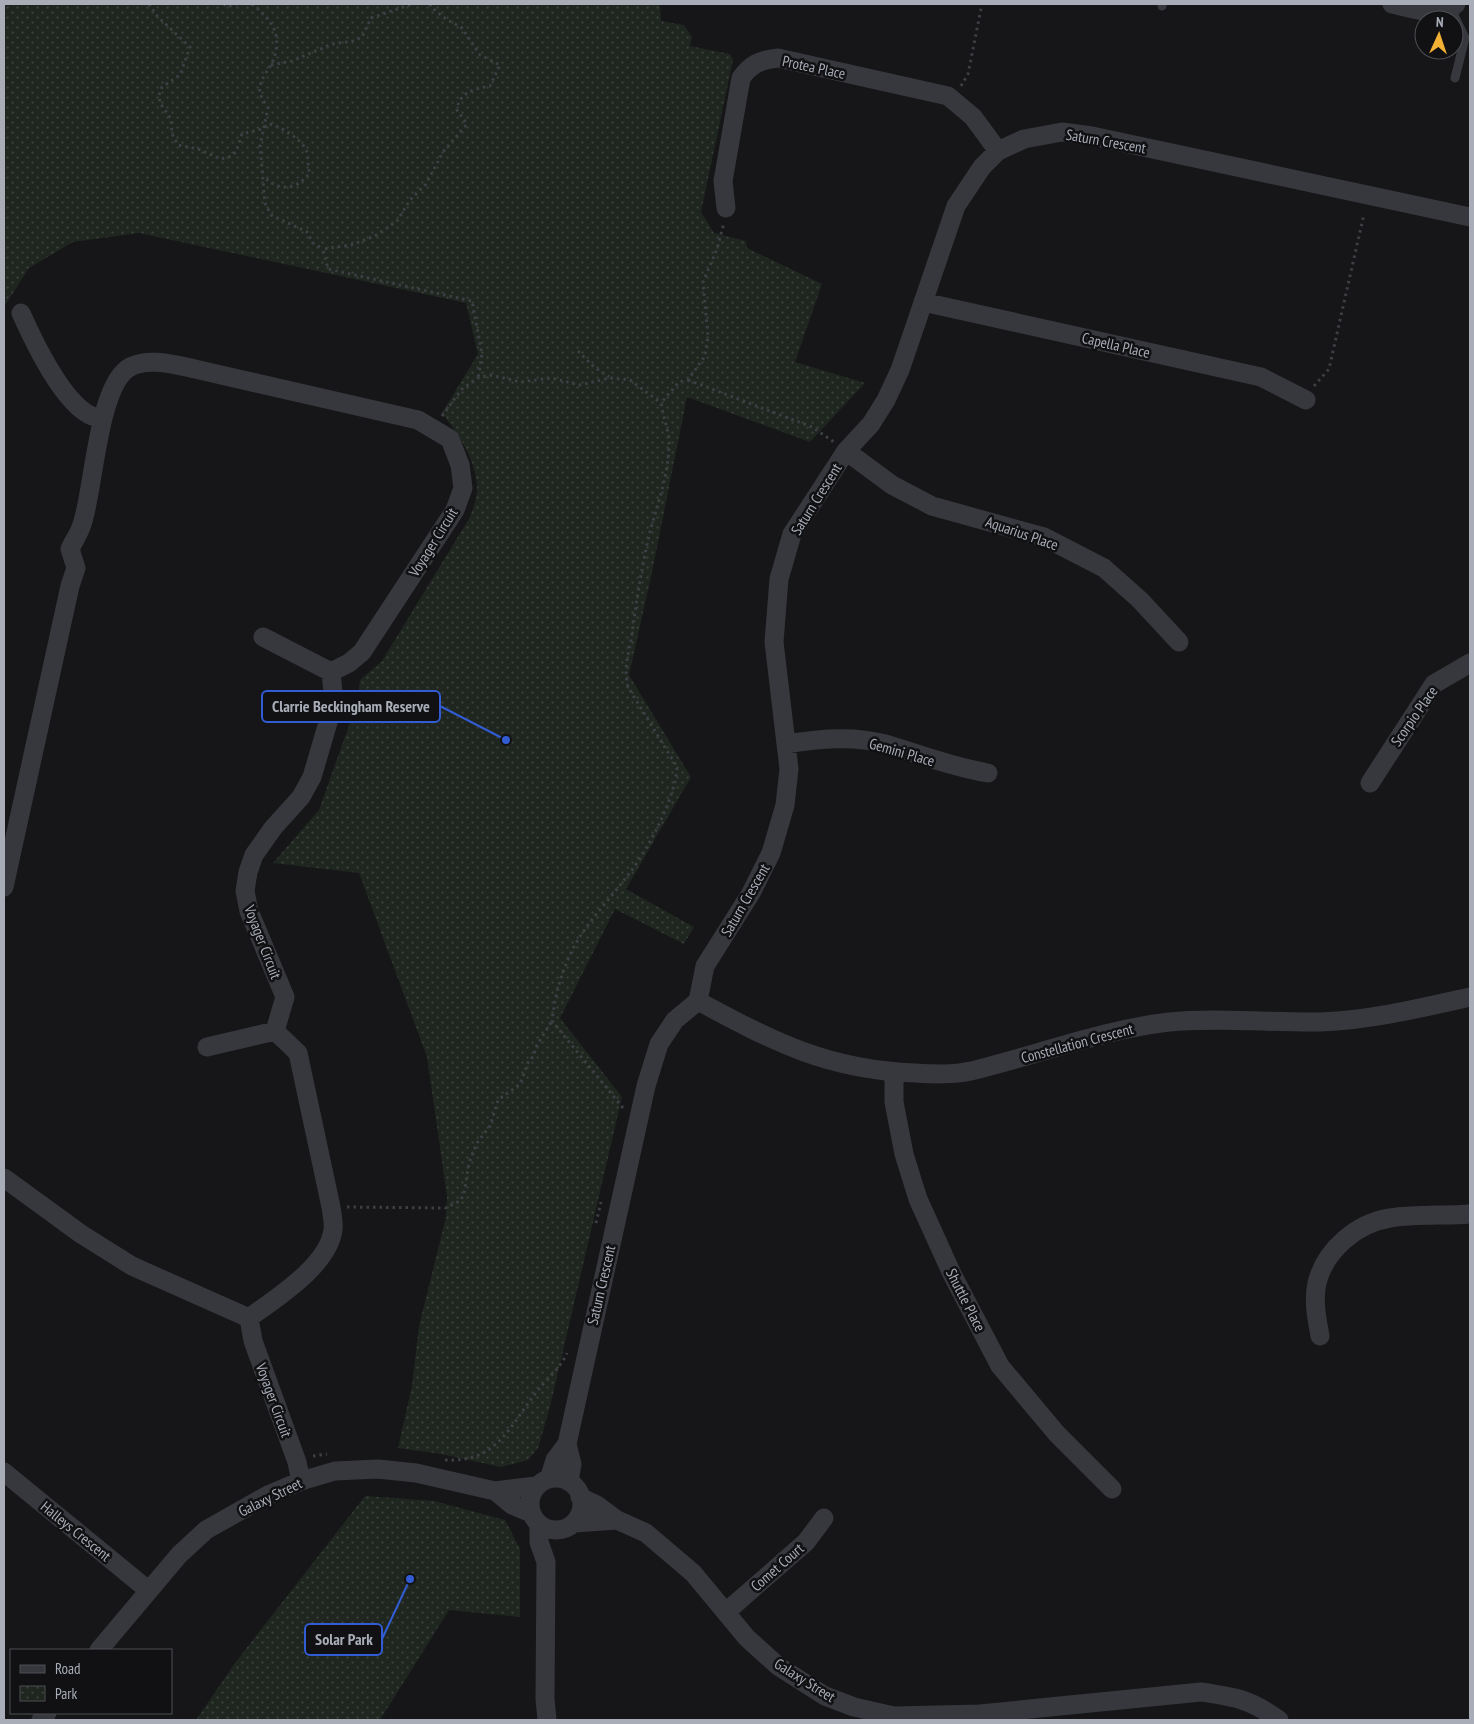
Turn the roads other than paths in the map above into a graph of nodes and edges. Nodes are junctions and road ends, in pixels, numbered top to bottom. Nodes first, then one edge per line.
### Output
1 (1392, 4) edge
2 (1453, 6) edge
3 (1455, 78) dead end
4 (998, 151) junction
5 (726, 208) road end
6 (1470, 217) edge
7 (923, 302) junction
8 (21, 313) dead end
9 (1306, 400) road end
10 (103, 418) junction
11 (846, 452) junction
12 (264, 637) dead end
13 (1179, 642) dead end
14 (1470, 663) edge
15 (331, 672) junction
16 (786, 744) junction
17 (988, 774) dead end
18 (1370, 783) dead end
19 (4, 887) edge
20 (1470, 997) edge
21 (698, 1001) junction
22 (275, 1031) junction
23 (207, 1046) dead end
24 (894, 1073) junction
25 (4, 1178) edge
26 (1470, 1214) edge
27 (249, 1318) junction
28 (1320, 1336) dead end
29 (566, 1444) junction
30 (4, 1472) edge
31 (301, 1481) junction
32 (542, 1483) junction
33 (575, 1489) junction
34 (1112, 1489) dead end
35 (495, 1491) junction
36 (824, 1518) dead end
37 (535, 1519) junction
38 (617, 1520) junction
39 (568, 1526) junction
40 (546, 1562) junction
41 (148, 1590) junction
42 (726, 1612) junction
43 (99, 1649) edge
44 (893, 1718) edge
45 (547, 1720) edge
46 (1279, 1720) edge

1 - 2 street
2 - 3 lane
4 - 5 street, Protea Place
4 - 6 street, Saturn Crescent
4 - 7 street, Saturn Crescent
7 - 9 street, Capella Place
7 - 11 street, Saturn Crescent
8 - 10 street
10 - 15 street, Voyager Circuit
10 - 19 street, Voyager Circuit
11 - 13 street, Aquarius Place
11 - 16 street, Saturn Crescent
12 - 15 street
14 - 18 street, Scorpio Place
15 - 22 street, Voyager Circuit
16 - 17 street, Gemini Place
16 - 21 street, Saturn Crescent
20 - 24 street, Constellation Crescent
21 - 24 street, Constellation Crescent
21 - 29 street, Saturn Crescent
22 - 23 street
22 - 27 street
24 - 34 street, Shuttle Place
25 - 27 street
26 - 28 street
27 - 31 street, Voyager Circuit
29 - 32 street, Saturn Crescent
29 - 33 street, Saturn Crescent
30 - 41 street, Halleys Crescent
31 - 35 street, Galaxy Street
31 - 41 street, Galaxy Street
32 - 33 street
32 - 35 street, Galaxy Street
32 - 37 street
33 - 38 street, Galaxy Street
33 - 39 street
35 - 37 street, Galaxy Street
36 - 42 street, Comet Court
37 - 39 street
37 - 40 street
38 - 39 street, Galaxy Street
38 - 42 street, Galaxy Street
39 - 40 street
40 - 45 street
41 - 43 street, Galaxy Street
42 - 44 street, Galaxy Street
44 - 46 street, Galaxy Street

